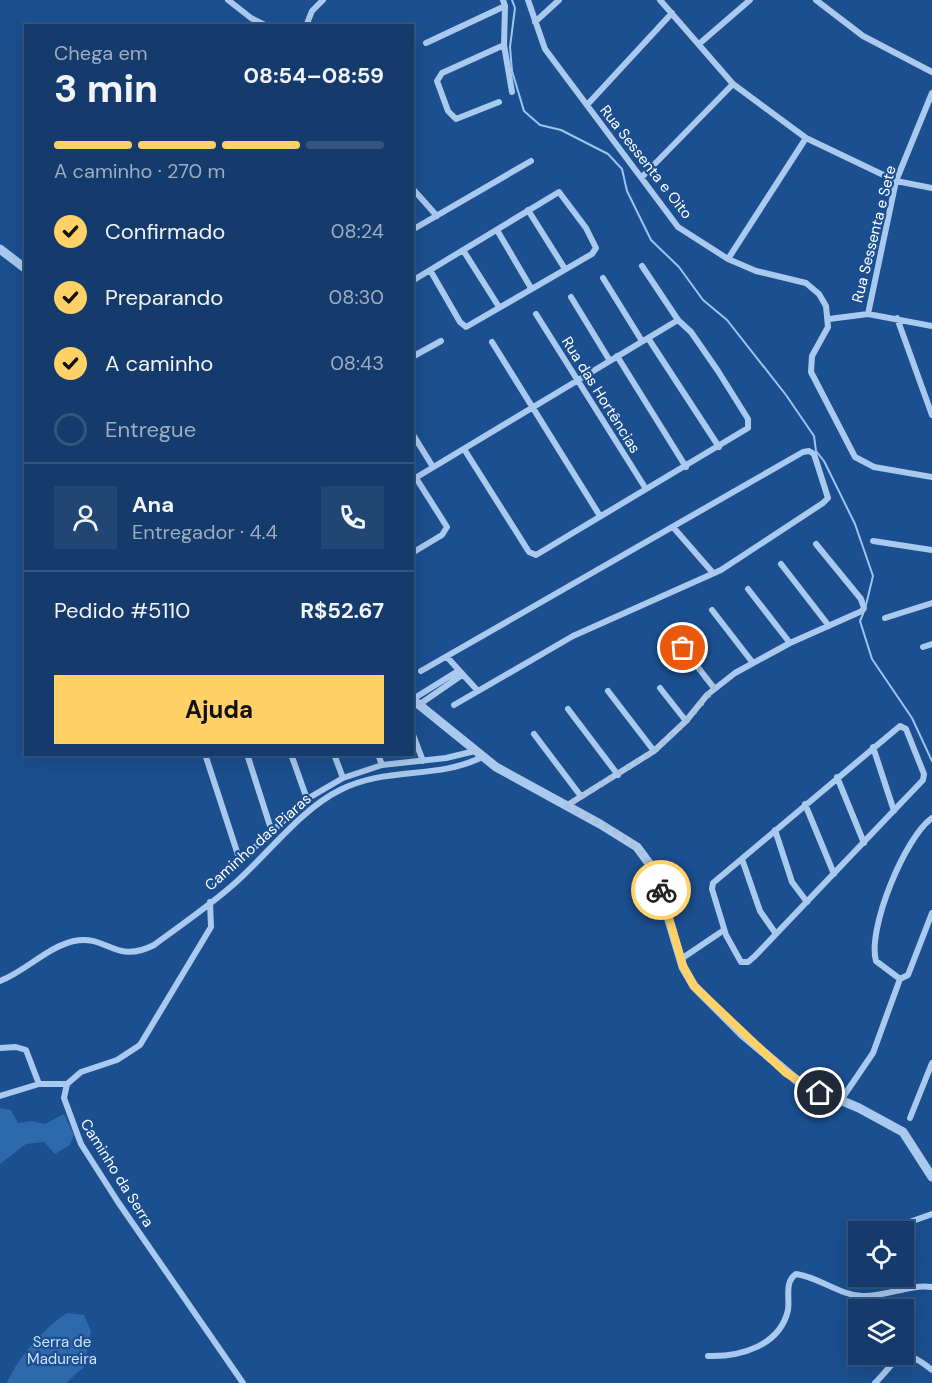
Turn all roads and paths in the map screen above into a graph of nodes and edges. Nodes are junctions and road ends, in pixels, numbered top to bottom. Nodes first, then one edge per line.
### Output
1 (228, 0) edge
2 (323, 0) edge
3 (528, 0) edge
4 (559, 0) edge
5 (660, 0) edge
6 (750, 0) edge
7 (816, 0) edge
8 (505, 2) edge
9 (672, 13) junction
10 (535, 22) junction
11 (263, 24) edge
12 (307, 24) edge
13 (426, 43) dead end
14 (699, 44) junction
15 (504, 45) junction
16 (932, 72) edge
17 (733, 84) junction
18 (512, 92) dead end
19 (932, 93) edge
20 (499, 102) dead end
21 (587, 105) junction
22 (806, 138) junction
23 (531, 161) dead end
24 (642, 177) junction
25 (896, 181) junction
26 (932, 188) edge
27 (414, 190) edge
28 (528, 210) junction
29 (437, 216) junction
30 (414, 229) edge
31 (497, 230) junction
32 (0, 249) edge
33 (463, 250) junction
34 (728, 259) junction
35 (642, 266) dead end
36 (24, 267) edge
37 (565, 269) junction
38 (430, 270) junction
39 (603, 278) dead end
40 (414, 280) edge
41 (531, 288) junction
42 (571, 297) dead end
43 (499, 307) junction
44 (536, 314) dead end
45 (867, 314) junction
46 (897, 318) junction
47 (829, 319) junction
48 (678, 320) junction
49 (932, 326) edge
50 (645, 339) junction
51 (441, 341) dead end
52 (492, 342) dead end
53 (414, 356) edge
54 (617, 356) junction
55 (610, 361) junction
56 (578, 380) junction
57 (929, 400) edge
58 (531, 408) junction
59 (932, 415) edge
60 (414, 436) edge
61 (719, 447) junction
62 (464, 448) junction
63 (432, 467) junction
64 (686, 467) junction
65 (932, 477) edge
66 (414, 479) edge
67 (646, 489) junction
68 (600, 516) junction
69 (673, 527) junction
70 (873, 541) dead end
71 (816, 544) dead end
72 (932, 550) edge
73 (414, 552) edge
74 (781, 564) dead end
75 (714, 573) junction
76 (748, 589) dead end
77 (932, 603) edge
78 (712, 610) dead end
79 (885, 618) dead end
80 (829, 626) junction
81 (790, 644) junction
82 (932, 644) edge
83 (923, 647) dead end
84 (683, 648) dead end
85 (447, 657) junction
86 (753, 663) junction
87 (421, 671) dead end
88 (460, 673) junction
89 (660, 688) dead end
90 (714, 688) junction
91 (477, 690) junction
92 (608, 691) dead end
93 (415, 701) edge
94 (454, 705) dead end
95 (568, 710) dead end
96 (686, 721) junction
97 (534, 734) dead end
98 (414, 737) edge
99 (873, 747) junction
100 (654, 751) junction
101 (478, 754) junction
102 (206, 756) edge
103 (248, 756) edge
104 (292, 756) edge
105 (335, 756) edge
106 (379, 756) edge
107 (423, 761) junction
108 (382, 765) junction
109 (618, 775) junction
110 (837, 777) junction
111 (343, 778) junction
112 (580, 795) junction
113 (307, 799) junction
114 (805, 804) junction
115 (566, 806) junction
116 (894, 811) junction
117 (932, 818) edge
118 (775, 830) junction
119 (272, 832) junction
120 (864, 843) junction
121 (742, 859) junction
122 (240, 861) junction
123 (834, 874) junction
124 (215, 884) dead end
125 (210, 902) junction
126 (807, 902) junction
127 (932, 914) edge
128 (724, 930) junction
129 (776, 934) junction
130 (681, 959) junction
131 (900, 979) junction
132 (0, 981) edge
133 (0, 1048) edge
134 (932, 1063) edge
135 (930, 1077) edge
136 (39, 1084) junction
137 (67, 1084) junction
138 (0, 1096) edge
139 (841, 1100) junction
140 (910, 1118) dead end
141 (932, 1177) edge
142 (932, 1214) edge
143 (912, 1221) edge
144 (932, 1287) edge
145 (708, 1356) dead end
146 (932, 1370) edge
147 (243, 1383) edge
148 (875, 1383) edge

1 - 11 street
2 - 12 street
3 - 10 street, Rua Sessenta e Oito
4 - 10 street
5 - 9 street
6 - 14 street
7 - 16 street
8 - 13 street
8 - 15 street
9 - 14 street
9 - 21 street
10 - 21 street, Rua Sessenta e Oito
14 - 17 street
15 - 18 street
15 - 20 street
17 - 22 street
17 - 24 street
19 - 25 street, Rua Sessenta e Sete
21 - 24 street, Rua Sessenta e Oito
22 - 25 street
22 - 34 street
23 - 29 street
24 - 34 street, Rua Sessenta e Oito
25 - 26 street
25 - 45 street, Rua Sessenta e Sete
27 - 29 street
28 - 31 street
28 - 37 street
28 - 37 street
29 - 30 street
31 - 33 street
31 - 41 street
32 - 36 street
33 - 38 street
33 - 43 street
34 - 47 street, Rua Sessenta e Oito
35 - 48 street
37 - 41 street
38 - 40 street
38 - 43 street
39 - 50 street
41 - 43 street
42 - 55 street
44 - 56 street, Rua das Hortências
45 - 46 street
45 - 47 street
46 - 49 street
46 - 57 street
47 - 65 street
48 - 50 street
48 - 61 street
50 - 54 street
50 - 61 street
51 - 53 street
52 - 58 street
54 - 55 street
54 - 64 street
55 - 56 street
56 - 58 street
56 - 67 street, Rua das Hortências
57 - 59 street
58 - 62 street
58 - 68 street
60 - 63 street
61 - 64 street
62 - 63 street
62 - 68 street
63 - 66 street
64 - 67 street
66 - 73 street
67 - 68 street
69 - 75 street
69 - 75 street
69 - 85 street
70 - 72 street
71 - 80 street
74 - 80 street
75 - 91 street
76 - 81 street
77 - 79 street
78 - 86 street
80 - 81 street
81 - 86 street
82 - 83 street
84 - 90 street
85 - 87 street
85 - 88 street
86 - 90 street
88 - 91 street
88 - 93 street
89 - 96 street
90 - 96 street
91 - 94 street
92 - 100 street
93 - 101 street
95 - 109 street
96 - 100 street
97 - 112 street
98 - 107 street
99 - 110 street
99 - 116 street
99 - 116 street
100 - 109 street
101 - 107 street
101 - 115 street
101 - 125 street, Caminho das Piaras
102 - 122 street
103 - 119 street
104 - 113 street
105 - 111 street
106 - 108 street
107 - 108 street
108 - 111 street
109 - 112 street
110 - 114 street
110 - 120 street
111 - 113 street
112 - 115 street
113 - 119 street
114 - 118 street
114 - 123 street
115 - 130 street
116 - 120 street
117 - 131 street
118 - 121 street
118 - 126 street
119 - 122 street
120 - 123 street
121 - 128 street
121 - 129 street
122 - 124 street
123 - 126 street
125 - 132 street, Caminho das Piaras
125 - 137 street
126 - 129 street
127 - 131 street
128 - 129 street
128 - 130 street
130 - 139 street
131 - 139 street
133 - 136 street
134 - 135 street
135 - 140 street
136 - 137 street
136 - 138 street
137 - 147 street, Caminho da Serra
139 - 141 street
142 - 143 street
144 - 145 street
146 - 148 street

